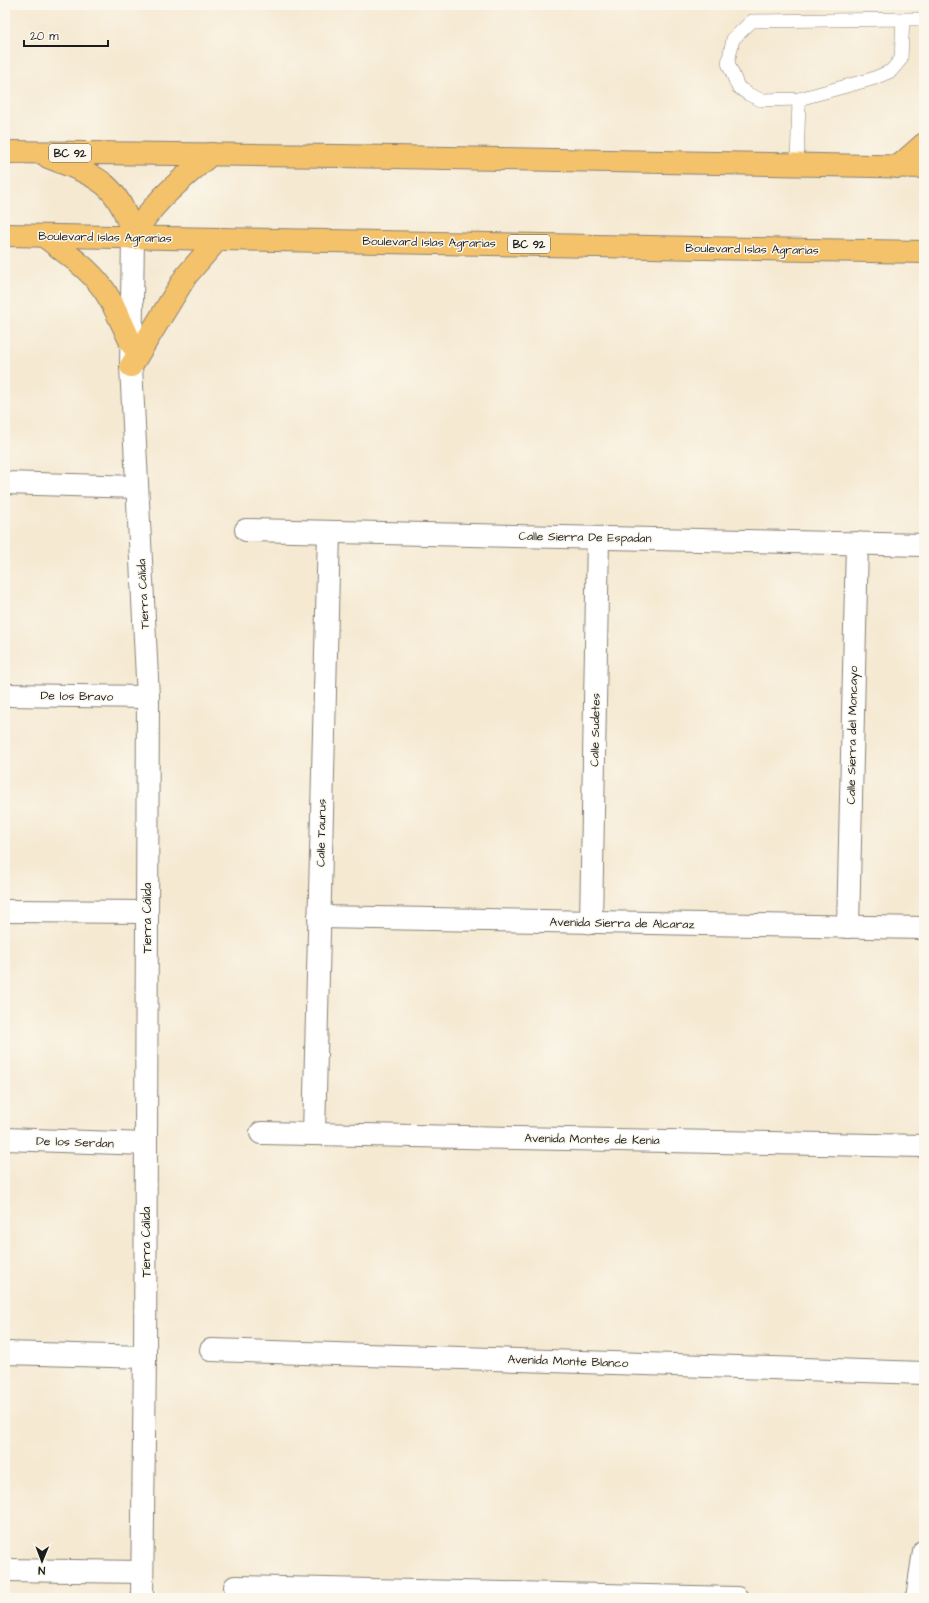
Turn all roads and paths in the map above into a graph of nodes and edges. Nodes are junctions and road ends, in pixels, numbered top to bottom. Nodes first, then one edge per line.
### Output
1 (903, 19) junction
2 (924, 19) edge
3 (799, 99) junction
4 (924, 144) edge
5 (5, 152) edge
6 (36, 152) junction
7 (211, 154) junction
8 (797, 165) junction
9 (898, 167) junction
10 (924, 167) edge
11 (5, 235) edge
12 (44, 236) junction
13 (133, 238) junction
14 (217, 240) junction
15 (919, 253) edge
16 (132, 356) junction
17 (5, 483) edge
18 (137, 487) junction
19 (246, 530) dead end
20 (328, 532) junction
21 (598, 538) junction
22 (857, 544) junction
23 (924, 545) edge
24 (5, 695) edge
25 (148, 697) junction
26 (5, 911) edge
27 (147, 912) junction
28 (319, 917) junction
29 (591, 923) junction
30 (848, 927) junction
31 (924, 928) edge
32 (261, 1133) dead end
33 (314, 1134) junction
34 (5, 1139) edge
35 (146, 1144) junction
36 (924, 1146) edge
37 (211, 1350) dead end
38 (5, 1353) edge
39 (145, 1357) junction
40 (924, 1373) edge
41 (924, 1551) edge
42 (5, 1570) edge
43 (142, 1572) junction
44 (235, 1587) dead end
45 (294, 1594) edge
46 (142, 1598) edge
47 (737, 1598) edge
48 (917, 1598) edge

1 - 2 lane
1 - 3 lane
1 - 3 lane
3 - 8 lane
4 - 9 main road
5 - 6 main road, BC 92
6 - 7 main road, BC 92
6 - 13 main road
7 - 8 main road, BC 92
7 - 13 main road
8 - 9 main road, BC 92
9 - 10 main road, BC 92
11 - 12 main road, Boulevard Islas Agrarias / BC 92
12 - 13 main road, Boulevard Islas Agrarias / BC 92
12 - 16 main road
13 - 14 main road, Boulevard Islas Agrarias / BC 92
13 - 16 street, Tierra Cálida
14 - 15 main road, Boulevard Islas Agrarias / BC 92
14 - 16 main road
16 - 18 street, Tierra Cálida
17 - 18 street
18 - 25 street, Tierra Cálida
19 - 20 street, Calle Sierra De Espadan
20 - 21 street, Calle Sierra De Espadan
20 - 28 street, Calle Taurus
21 - 22 street, Calle Sierra De Espadan
21 - 29 street, Calle Sudetes
22 - 23 street, Calle Sierra De Espadan
22 - 30 street, Calle Sierra del Moncayo
24 - 25 street, De los Bravo
25 - 27 street, Tierra Cálida
26 - 27 street
27 - 35 street, Tierra Cálida
28 - 29 street, Avenida Sierra de Alcaraz
28 - 33 street, Calle Taurus
29 - 30 street, Avenida Sierra de Alcaraz
30 - 31 street, Avenida Sierra de Alcaraz
32 - 33 street, Avenida Montes de Kenia
33 - 36 street, Avenida Montes de Kenia
34 - 35 street, De los Serdan
35 - 39 street, Tierra Cálida
37 - 40 street, Avenida Monte Blanco
38 - 39 street
39 - 43 street, Tierra Cálida
41 - 48 street
42 - 43 street
43 - 46 street, Tierra Cálida
44 - 45 street
45 - 47 street

